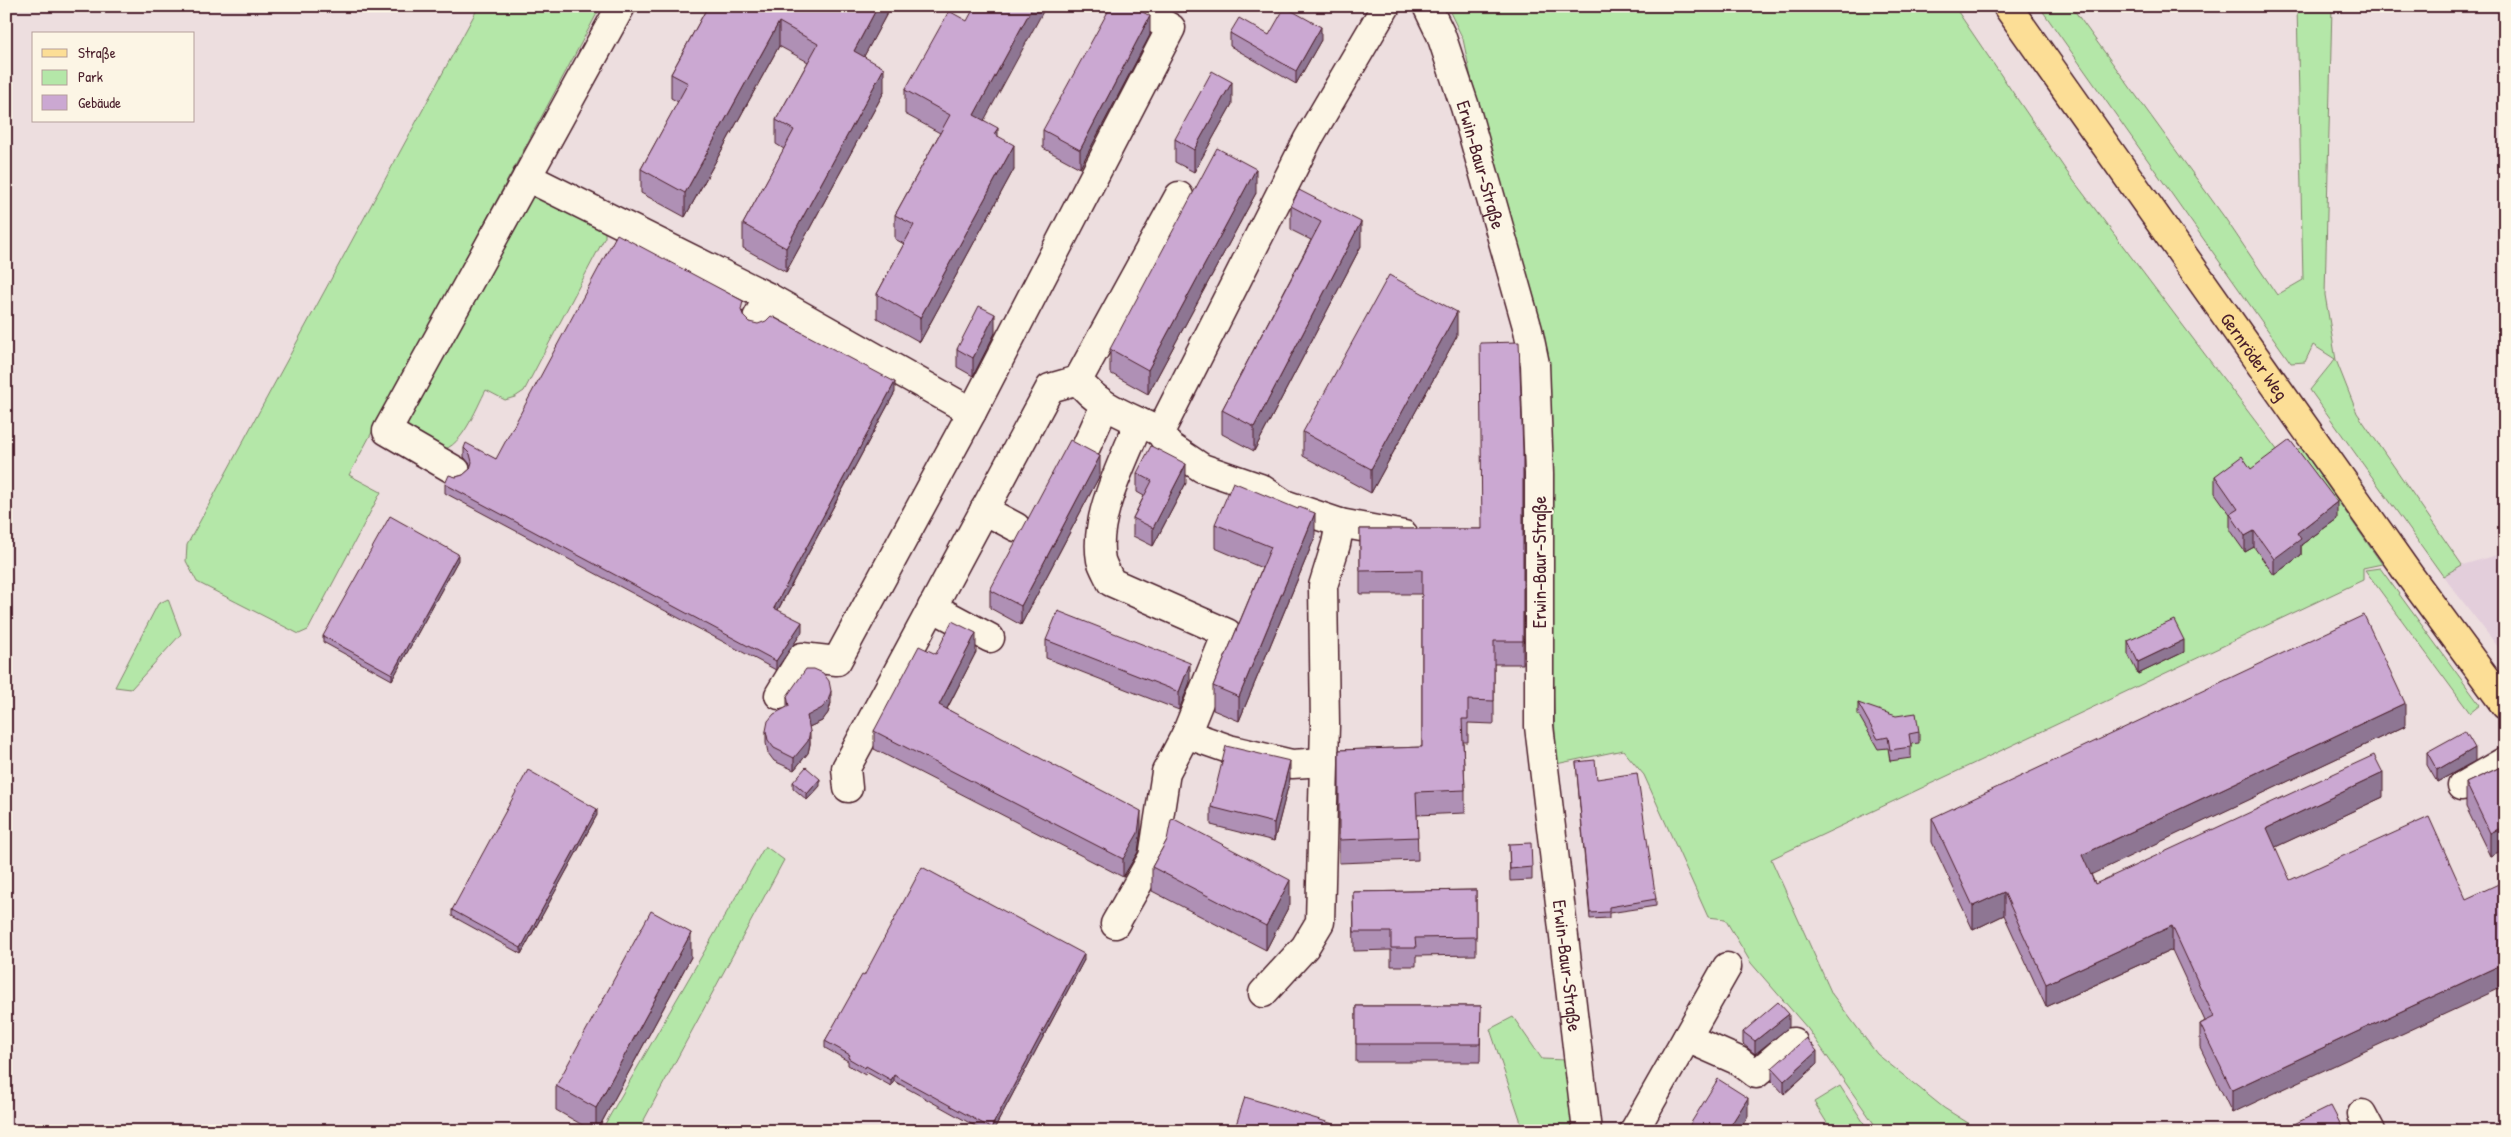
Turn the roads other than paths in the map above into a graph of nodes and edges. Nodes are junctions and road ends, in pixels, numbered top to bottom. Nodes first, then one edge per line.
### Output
1 (621, 6) edge
2 (1133, 6) edge
3 (1386, 6) edge
4 (1427, 6) edge
5 (2007, 6) edge
6 (527, 177) junction
7 (1179, 196) dead end
8 (1078, 380) junction
9 (1105, 405) junction
10 (972, 412) junction
11 (1150, 427) junction
12 (1086, 448) edge
13 (456, 472) dead end
14 (984, 510) junction
15 (1340, 524) junction
16 (1016, 527) dead end
17 (1426, 537) edge
18 (932, 608) junction
19 (990, 638) dead end
20 (779, 695) dead end
21 (2505, 705) edge
22 (1186, 734) junction
23 (2505, 761) edge
24 (1324, 762) junction
25 (2462, 786) dead end
26 (848, 788) dead end
27 (1115, 924) dead end
28 (1727, 967) dead end
29 (1263, 993) dead end
30 (1687, 1038) junction
31 (1793, 1042) dead end
32 (1587, 1131) edge
33 (1634, 1131) edge

1 - 6 street
2 - 10 street
3 - 11 street
4 - 32 street, Erwin-Baur-Straße
5 - 21 main road, Gernröder Weg
6 - 10 street
6 - 13 street
7 - 8 street
8 - 9 street
8 - 14 street
9 - 11 street
9 - 12 street
10 - 20 street
11 - 15 street
11 - 22 street
14 - 16 street
14 - 18 street
15 - 17 street
15 - 24 street
18 - 19 street
18 - 26 street
22 - 24 street
22 - 27 street
23 - 25 street
24 - 29 street
28 - 30 street
30 - 31 street
30 - 33 street

